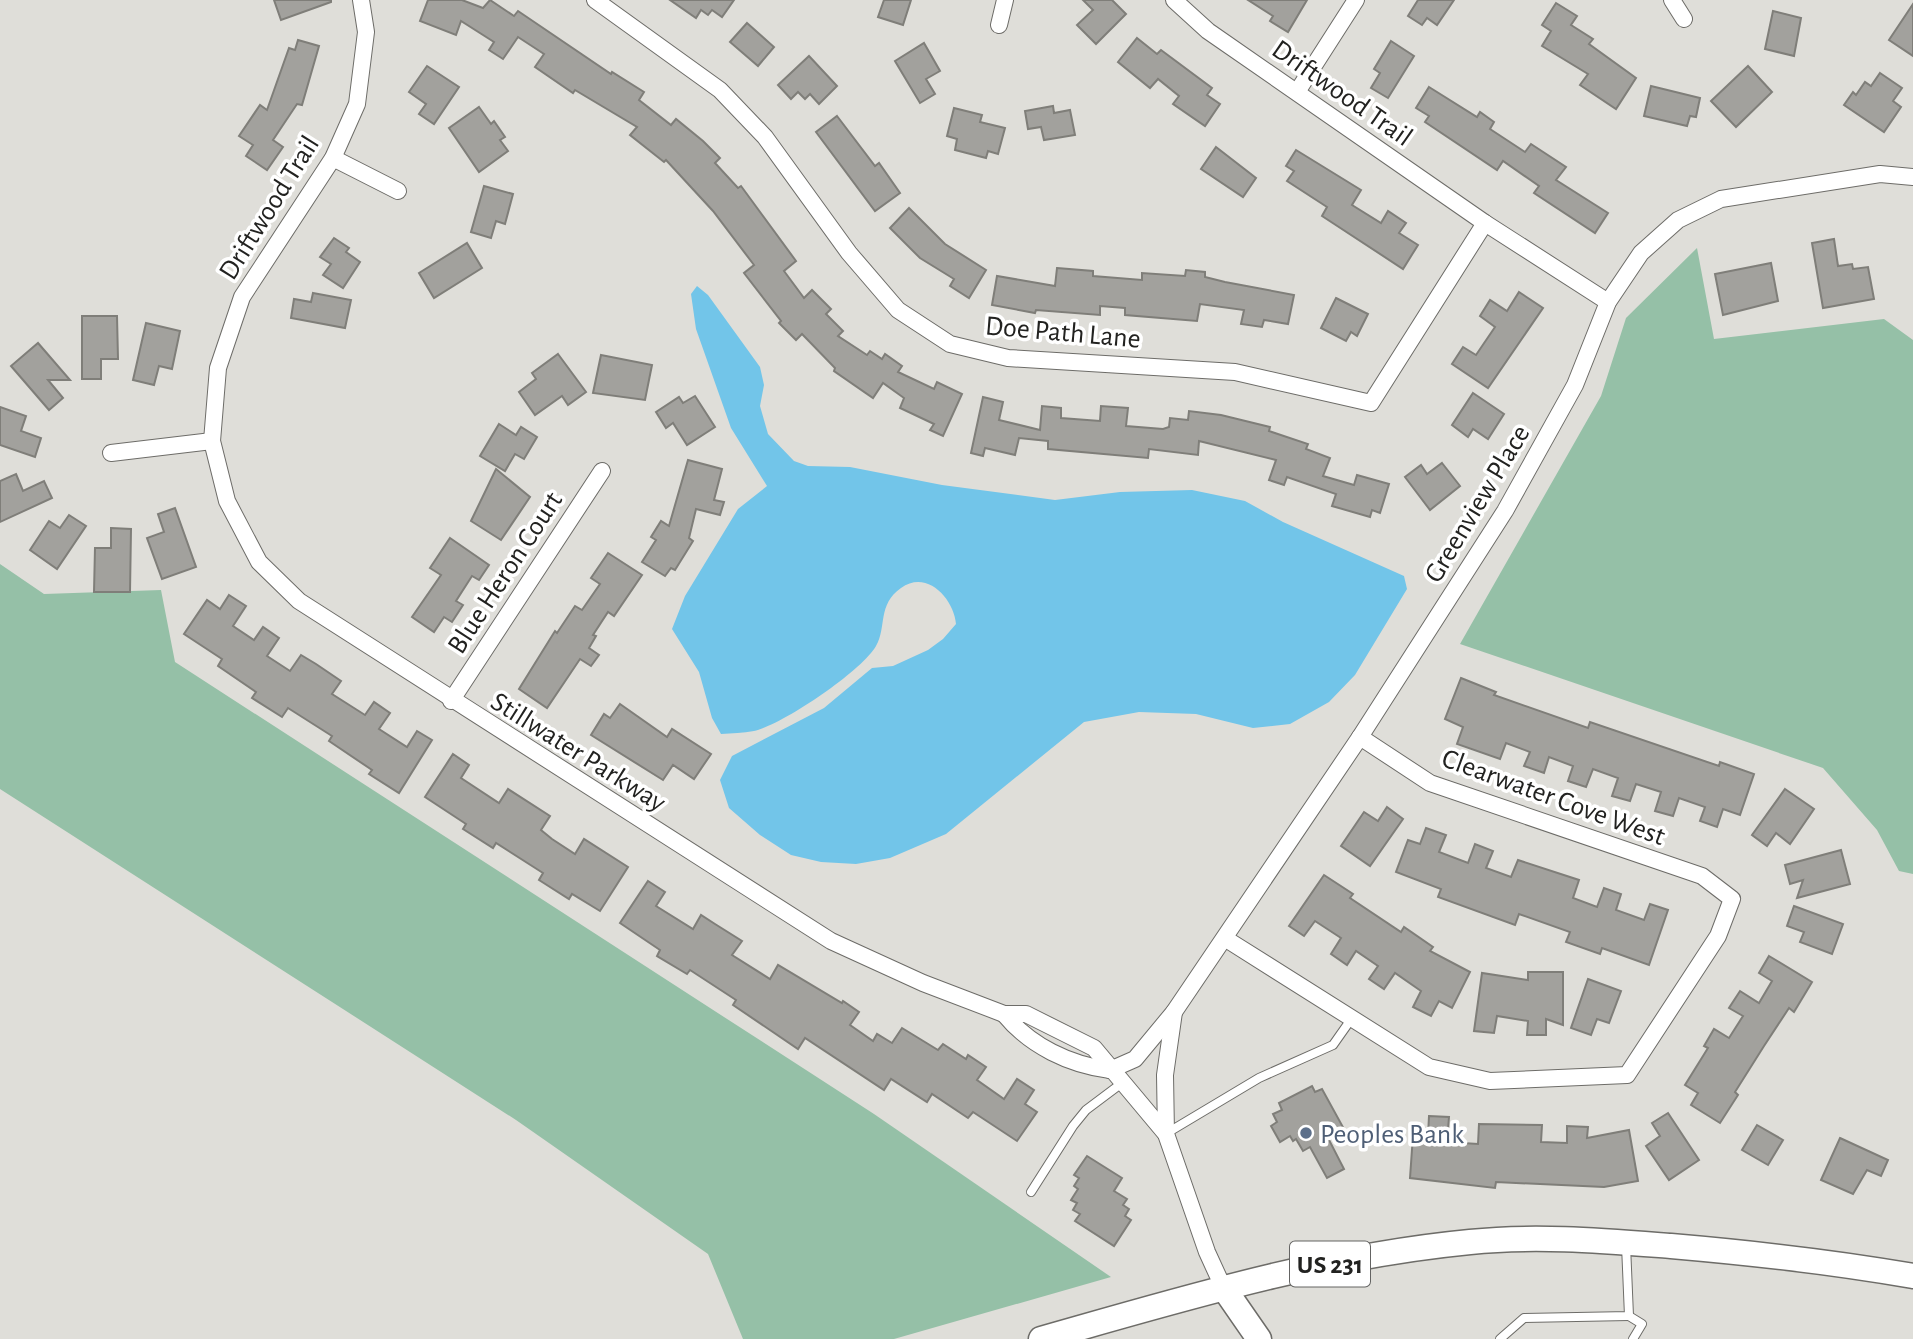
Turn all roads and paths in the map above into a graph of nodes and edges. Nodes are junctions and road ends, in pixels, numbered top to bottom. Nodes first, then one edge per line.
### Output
1 (361, 0) edge
2 (594, 0) edge
3 (1005, 0) edge
4 (1174, 0) edge
5 (1356, 0) edge
6 (1672, 0) edge
7 (1684, 19) dead end
8 (999, 25) dead end
9 (1297, 92) junction
10 (333, 158) junction
11 (1913, 177) edge
12 (398, 191) dead end
13 (1485, 223) junction
14 (1608, 302) junction
15 (212, 441) junction
16 (111, 453) dead end
17 (602, 471) dead end
18 (451, 701) junction
19 (1360, 737) junction
20 (1226, 939) junction
21 (1174, 1012) junction
22 (1352, 1018) junction
23 (1111, 1070) junction
24 (1122, 1083) junction
25 (1166, 1134) junction
26 (1031, 1192) dead end
27 (1626, 1242) junction
28 (1913, 1276) edge
29 (1223, 1287) junction
30 (1629, 1316) junction
31 (1041, 1339) edge
32 (1259, 1339) edge
33 (1500, 1339) edge
34 (1633, 1339) edge

1 - 10 street, Driftwood Trail
2 - 13 street, Doe Path Lane
3 - 8 street
4 - 9 street, Driftwood Trail
5 - 9 street
6 - 7 street
9 - 13 street, Driftwood Trail
10 - 12 street
10 - 15 street, Driftwood Trail
11 - 14 street, Greenview Place
13 - 14 street, Driftwood Trail
14 - 19 street, Greenview Place
15 - 16 street
15 - 18 street, Stillwater Parkway
17 - 18 street, Blue Heron Court
18 - 23 street, Stillwater Parkway
19 - 20 street, Greenview Place
19 - 22 street, Clearwater Cove West
20 - 21 street, Greenview Place
20 - 22 street
21 - 23 street, Greenview Place
21 - 25 street, Greenview Place
22 - 25 lane
23 - 24 street
24 - 25 street
24 - 26 lane
25 - 29 street
27 - 28 main road, US 231
27 - 29 main road, US 231
27 - 30 lane
29 - 31 main road, US 231
29 - 32 main road
30 - 33 lane
30 - 34 lane

